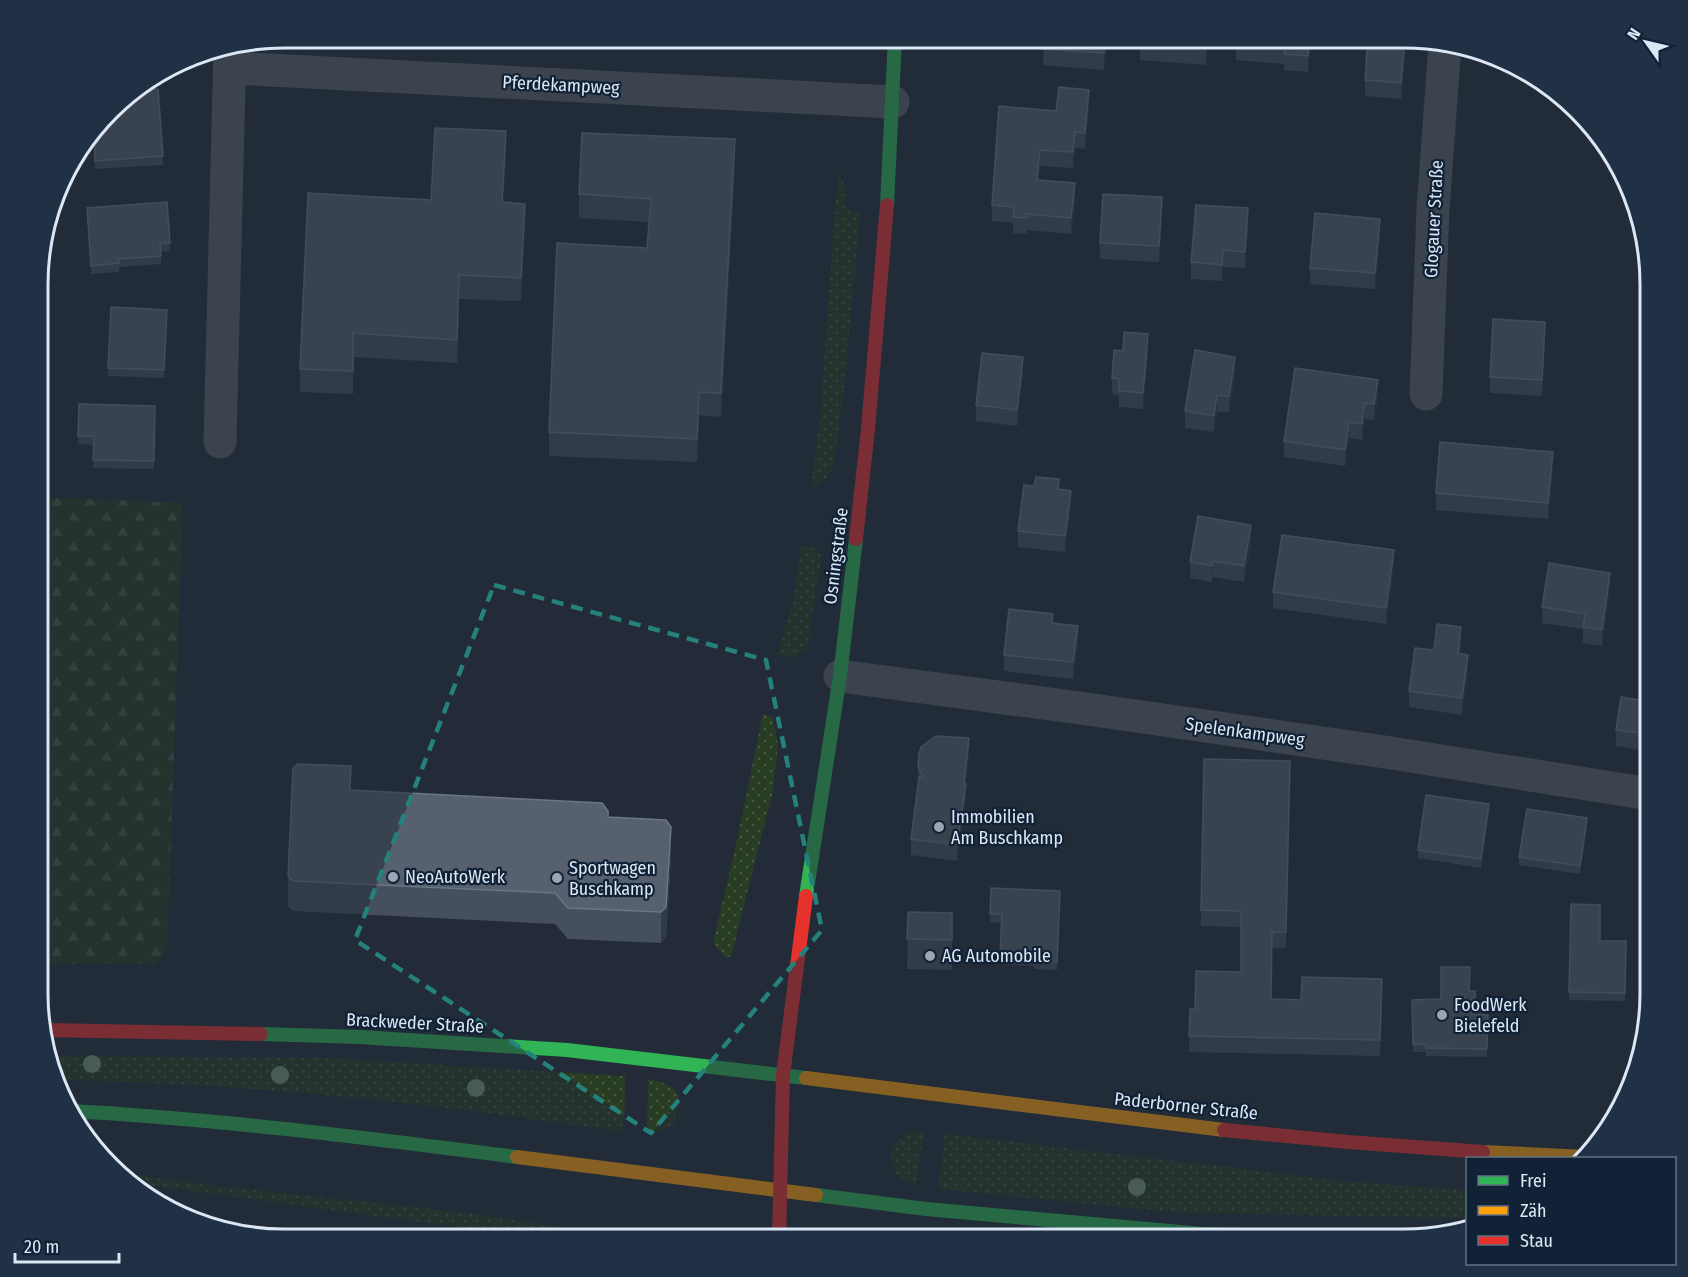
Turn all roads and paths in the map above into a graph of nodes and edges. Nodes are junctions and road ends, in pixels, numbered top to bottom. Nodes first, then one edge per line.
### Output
1 (895, 48) edge
2 (1445, 52) edge
3 (230, 57) edge
4 (893, 102) junction
5 (1426, 394) dead end
6 (220, 442) dead end
7 (840, 676) junction
8 (1640, 792) edge
9 (51, 1030) edge
10 (783, 1075) junction
11 (80, 1112) edge
12 (1574, 1156) edge
13 (779, 1190) junction
14 (779, 1229) edge
15 (1147, 1229) edge

1 - 4 main road, Osningstraße
2 - 5 street, Glogauer Straße
3 - 4 street, Pferdekampweg
3 - 6 street, Pferdekampweg
4 - 7 main road, Osningstraße
7 - 8 street, Spelenkampweg
7 - 10 main road, Osningstraße
9 - 10 main road, Brackweder Straße
10 - 12 main road, Paderborner Straße
10 - 13 main road, Osningstraße
11 - 13 main road
13 - 14 main road, Osningstraße
13 - 15 main road

